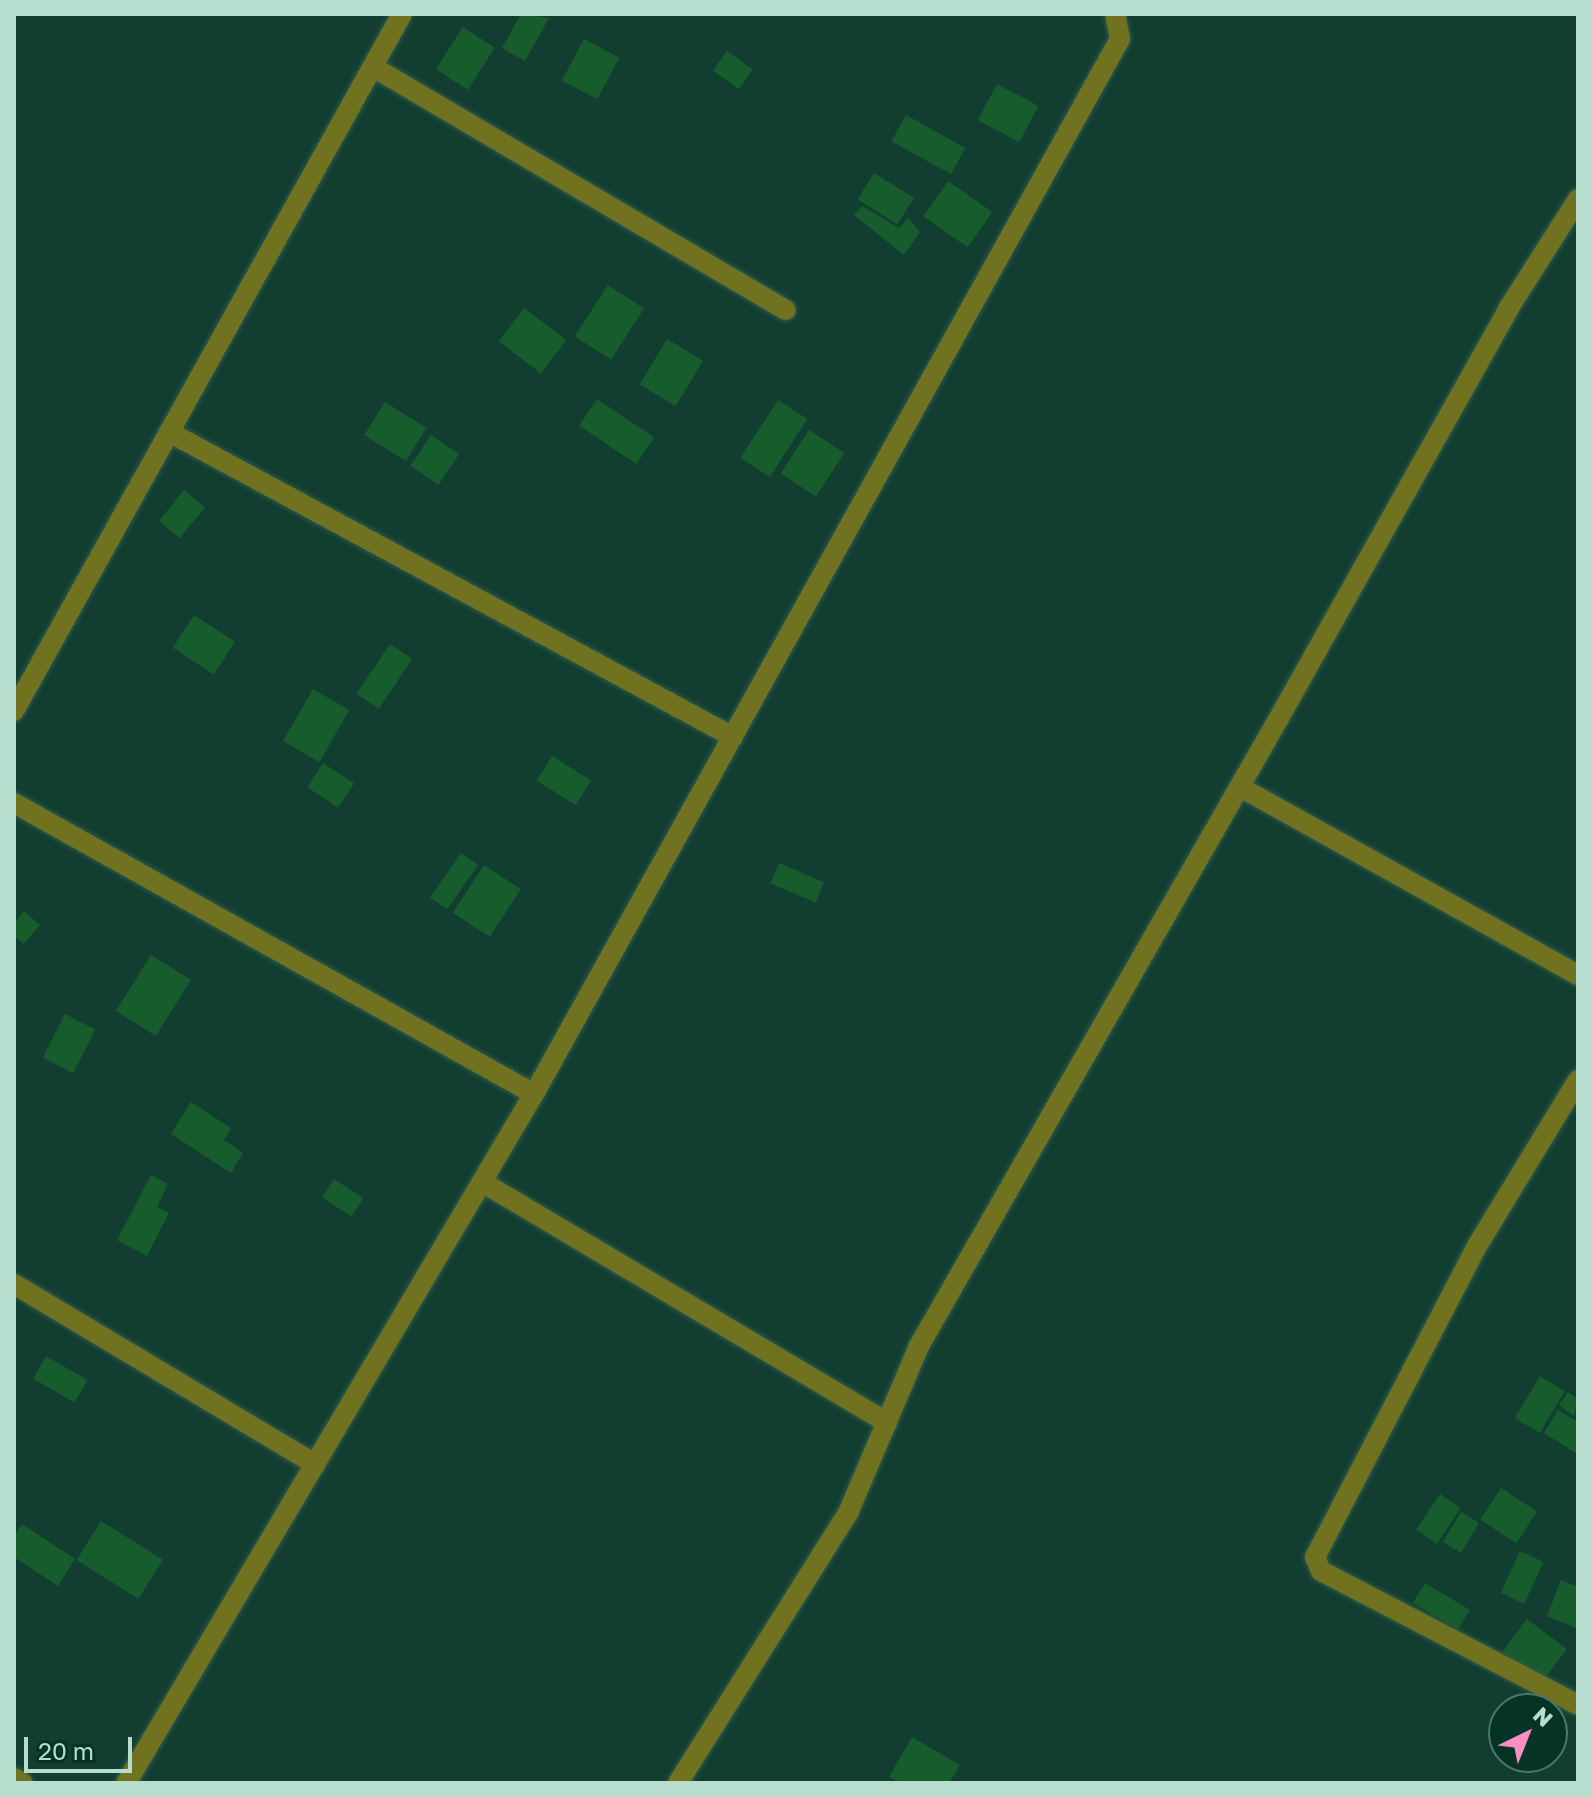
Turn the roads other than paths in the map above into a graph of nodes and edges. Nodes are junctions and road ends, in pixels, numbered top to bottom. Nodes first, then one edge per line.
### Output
1 (402, 14) edge
2 (1115, 14) edge
3 (373, 67) junction
4 (1578, 199) edge
5 (786, 310) dead end
6 (169, 432) junction
7 (14, 711) edge
8 (733, 737) junction
9 (1240, 787) junction
10 (14, 803) edge
11 (1578, 975) edge
12 (1578, 1080) edge
13 (534, 1094) junction
14 (482, 1182) junction
15 (14, 1284) edge
16 (887, 1422) junction
17 (315, 1464) junction
18 (1578, 1705) edge
19 (14, 1778) edge
20 (23, 1783) edge
21 (126, 1783) edge
22 (678, 1783) edge

1 - 3 street
2 - 8 street
3 - 5 street
3 - 6 street
4 - 9 street
6 - 7 street
6 - 8 street
8 - 13 street
9 - 11 street
9 - 16 street
10 - 13 street
12 - 18 street
13 - 14 street
14 - 16 street
14 - 17 street
15 - 17 street
16 - 22 street
17 - 21 street
19 - 20 street

